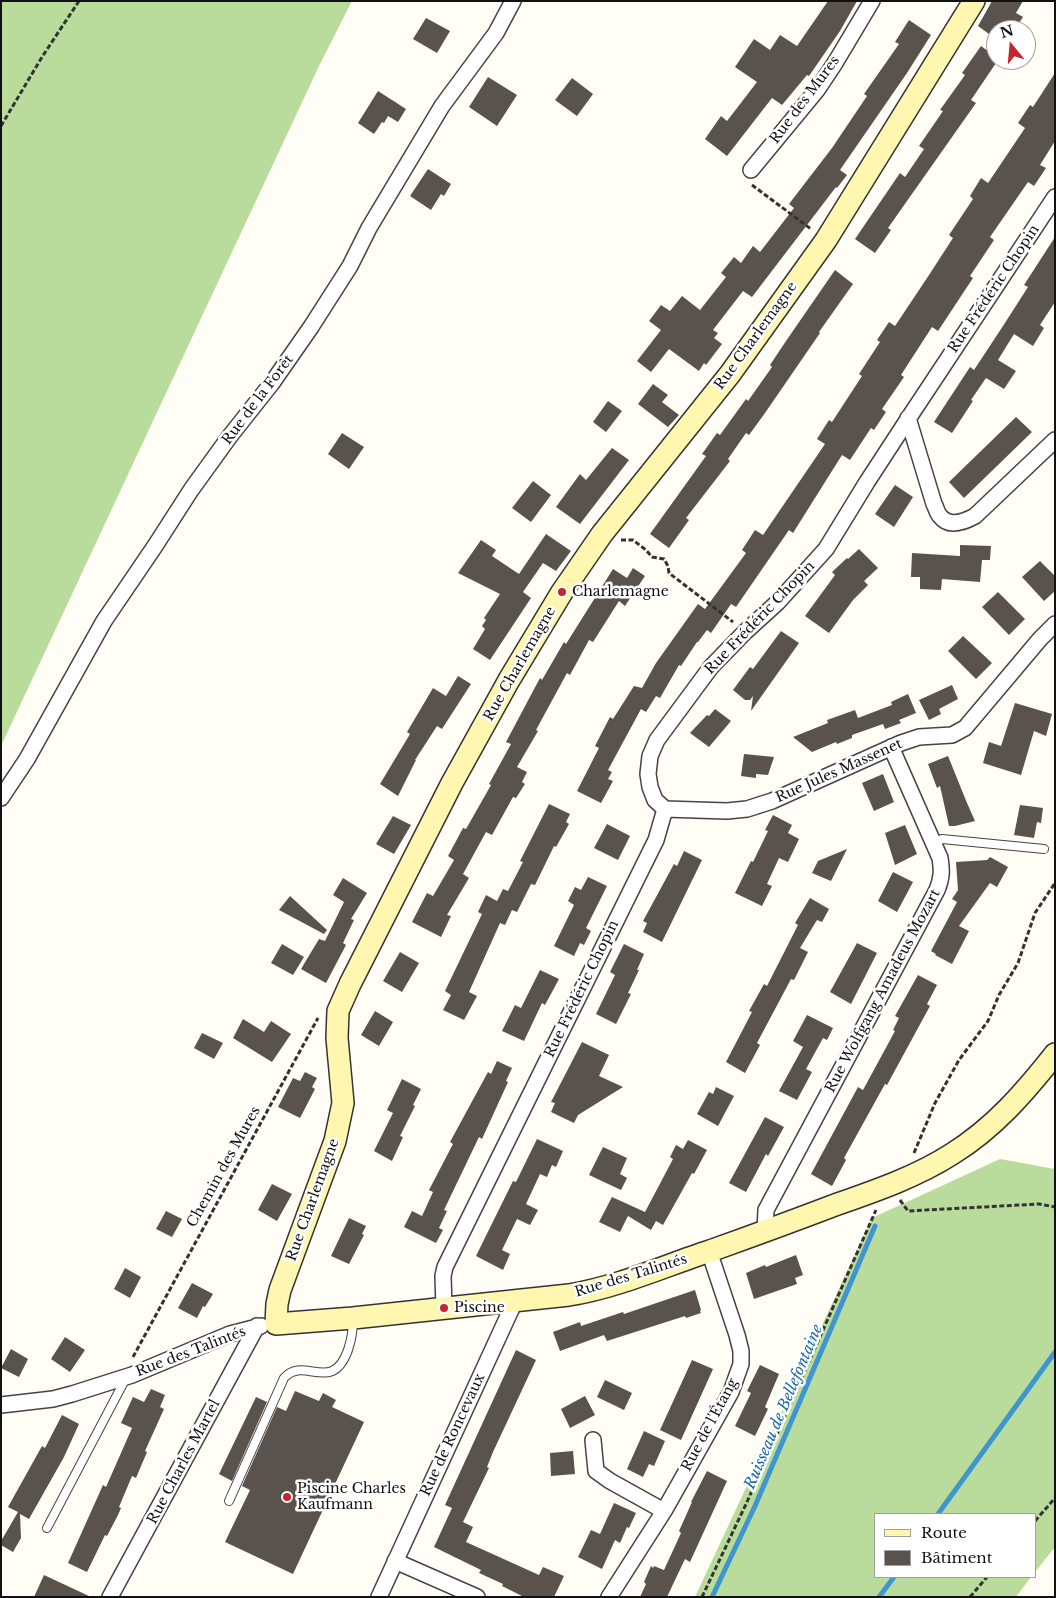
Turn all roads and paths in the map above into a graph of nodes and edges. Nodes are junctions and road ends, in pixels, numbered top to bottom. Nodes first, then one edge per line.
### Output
1 (79, 1) edge
2 (513, 1) edge
3 (872, 1) edge
4 (974, 1) edge
5 (1, 126) edge
6 (751, 178) joint
7 (1055, 197) edge
8 (826, 240) junction
9 (908, 418) junction
10 (1055, 440) edge
11 (602, 534) junction
12 (1055, 624) edge
13 (745, 632) junction
14 (891, 747) junction
15 (1, 798) edge
16 (665, 809) junction
17 (933, 842) junction
18 (1044, 850) dead end
19 (1055, 883) edge
20 (320, 1014) dead end
21 (1055, 1054) edge
22 (914, 1154) dead end
23 (890, 1185) junction
24 (1055, 1207) edge
25 (765, 1231) junction
26 (709, 1251) junction
27 (515, 1301) junction
28 (444, 1308) junction
29 (353, 1318) junction
30 (266, 1325) junction
31 (127, 1376) junction
32 (1, 1405) edge
33 (593, 1440) dead end
34 (1055, 1498) edge
35 (229, 1501) dead end
36 (664, 1511) junction
37 (1036, 1520) edge
38 (47, 1528) dead end
39 (395, 1561) junction
40 (986, 1578) edge
41 (110, 1597) edge
42 (379, 1597) edge
43 (477, 1597) edge
44 (609, 1597) edge
45 (702, 1597) edge
46 (970, 1597) edge

1 - 5 path
2 - 15 street, Rue de la Forêt
3 - 6 street, Rue des Mures
4 - 8 street, Rue Charlemagne
6 - 8 path
7 - 9 street, Rue Frédéric Chopin
8 - 11 street, Rue Charlemagne
9 - 10 street
9 - 13 street, Rue Frédéric Chopin
11 - 13 path
11 - 30 street, Rue Charlemagne
12 - 14 street, Rue Jules Massenet
13 - 16 street, Rue Frédéric Chopin
14 - 16 street, Rue Jules Massenet
14 - 17 street, Rue Wolfgang Amadeus Mozart
16 - 28 street, Rue Frédéric Chopin
17 - 18 lane
17 - 25 street, Rue Wolfgang Amadeus Mozart
19 - 22 path
20 - 31 path, Chemin des Mures
21 - 23 street, Rue des Talintés
23 - 24 path
23 - 25 street, Rue des Talintés
23 - 45 path
25 - 26 street, Rue des Talintés
26 - 27 street, Rue des Talintés
26 - 36 street, Rue de l'Étang
27 - 28 street, Rue des Talintés
27 - 39 street, Rue de Roncevaux
28 - 29 street, Rue des Talintés
29 - 30 street, Rue des Talintés
29 - 35 lane
30 - 31 street, Rue des Talintés
30 - 41 street, Rue Charles Martel
31 - 32 street, Rue des Talintés
31 - 38 lane, Rue des Talintés
33 - 36 street
34 - 37 path
36 - 44 street, Rue de l'Étang
39 - 42 street, Rue de Roncevaux
39 - 43 street
40 - 46 path

